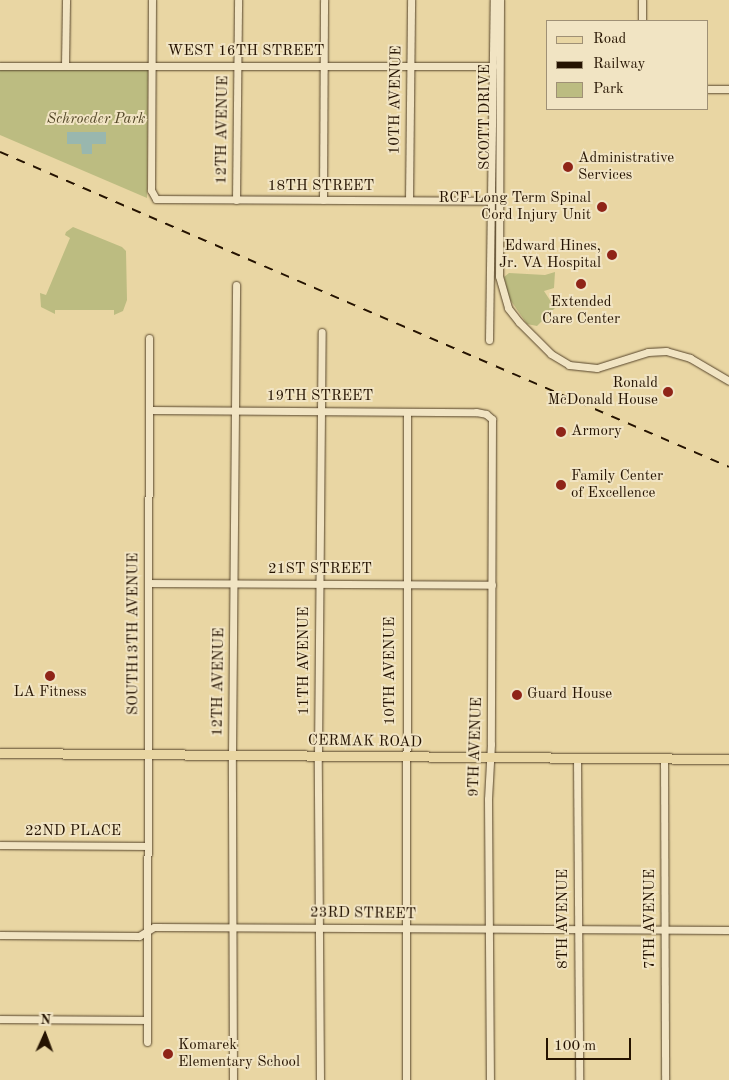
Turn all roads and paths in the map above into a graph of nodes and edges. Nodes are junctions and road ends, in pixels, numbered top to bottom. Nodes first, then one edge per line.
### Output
1 (66, 0) edge
2 (152, 0) edge
3 (238, 0) edge
4 (324, 0) edge
5 (410, 0) edge
6 (494, 0) edge
7 (500, 0) edge
8 (642, 0) edge
9 (642, 20) edge
10 (0, 66) edge
11 (65, 66) junction
12 (152, 66) junction
13 (238, 66) junction
14 (324, 66) junction
15 (410, 66) junction
16 (493, 66) junction
17 (709, 89) edge
18 (729, 89) edge
19 (236, 200) junction
20 (323, 200) junction
21 (409, 200) junction
22 (491, 201) junction
23 (236, 285) dead end
24 (322, 332) dead end
25 (149, 338) dead end
26 (490, 340) dead end
27 (729, 381) edge
28 (149, 410) junction
29 (235, 410) junction
30 (321, 412) junction
31 (406, 412) junction
32 (490, 416) joint
33 (148, 583) junction
34 (234, 584) junction
35 (320, 584) junction
36 (406, 584) junction
37 (492, 584) junction
38 (0, 753) edge
39 (146, 754) junction
40 (232, 754) junction
41 (318, 755) junction
42 (405, 756) junction
43 (490, 757) junction
44 (577, 757) junction
45 (664, 758) junction
46 (729, 759) edge
47 (0, 845) edge
48 (147, 846) junction
49 (319, 927) junction
50 (233, 928) junction
51 (405, 928) junction
52 (489, 928) junction
53 (578, 929) junction
54 (665, 930) junction
55 (729, 930) edge
56 (147, 931) junction
57 (0, 936) edge
58 (0, 1019) edge
59 (147, 1020) junction
60 (147, 1042) dead end
61 (234, 1080) edge
62 (320, 1080) edge
63 (406, 1080) edge
64 (490, 1080) edge
65 (579, 1080) edge
66 (665, 1080) edge

1 - 11 street
2 - 12 street
3 - 13 street, 12TH AVENUE
4 - 14 street
5 - 15 street, 10TH AVENUE
6 - 16 street
7 - 27 street, SCOTT DRIVE
8 - 9 street
10 - 11 street, WEST 16TH STREET
11 - 12 street, WEST 16TH STREET
12 - 13 street, WEST 16TH STREET
12 - 19 street, 18TH STREET
13 - 14 street, WEST 16TH STREET
13 - 19 street, 12TH AVENUE
14 - 15 street, WEST 16TH STREET
14 - 20 street
15 - 16 street, WEST 16TH STREET
15 - 21 street, 10TH AVENUE
16 - 22 street
17 - 18 street
19 - 20 street, 18TH STREET
20 - 21 street, 18TH STREET
21 - 22 street, 18TH STREET
22 - 26 street
23 - 29 street, 12TH AVENUE
24 - 30 street, 11TH AVENUE
25 - 28 street, SOUTH13TH AVENUE
28 - 29 street, 19TH STREET
28 - 33 street, SOUTH13TH AVENUE
29 - 30 street, 19TH STREET
29 - 34 street, 12TH AVENUE
30 - 31 street, 19TH STREET
30 - 35 street, 11TH AVENUE
31 - 32 street, 19TH STREET
31 - 36 street, 10TH AVENUE
32 - 37 street, 9TH AVENUE
33 - 34 street, 21ST STREET
33 - 39 street, SOUTH13TH AVENUE
34 - 35 street, 21ST STREET
34 - 40 street, 12TH AVENUE
35 - 36 street, 21ST STREET
35 - 41 street, 11TH AVENUE
36 - 37 street, 21ST STREET
36 - 42 street, 10TH AVENUE
37 - 43 street, 9TH AVENUE
38 - 39 main road, CERMAK ROAD
39 - 40 main road, CERMAK ROAD
39 - 48 street, SOUTH13TH AVENUE
40 - 41 main road, CERMAK ROAD
40 - 50 street, 12TH AVENUE
41 - 42 main road, CERMAK ROAD
41 - 49 street, 11TH AVENUE
42 - 43 main road, CERMAK ROAD
42 - 51 street, 10TH AVENUE
43 - 44 main road, CERMAK ROAD
43 - 52 street, 9TH AVENUE
44 - 45 main road, CERMAK ROAD
44 - 53 street, 8TH AVENUE
45 - 46 main road, CERMAK ROAD
45 - 54 street, 7TH AVENUE
47 - 48 street, 22ND PLACE
48 - 56 street, SOUTH13TH AVENUE
49 - 50 street, 23RD STREET
49 - 51 street, 23RD STREET
49 - 62 street, 11TH AVENUE
50 - 56 street, 23RD STREET
50 - 61 street, 12TH AVENUE
51 - 52 street, 23RD STREET
51 - 63 street, 10TH AVENUE
52 - 53 street, 23RD STREET
52 - 64 street, 9TH AVENUE
53 - 54 street, 23RD STREET
53 - 65 street, 8TH AVENUE
54 - 55 street, 23RD STREET
54 - 66 street, 7TH AVENUE
56 - 57 street, 23RD STREET
56 - 59 street, SOUTH13TH AVENUE
58 - 59 street
59 - 60 street, SOUTH13TH AVENUE

